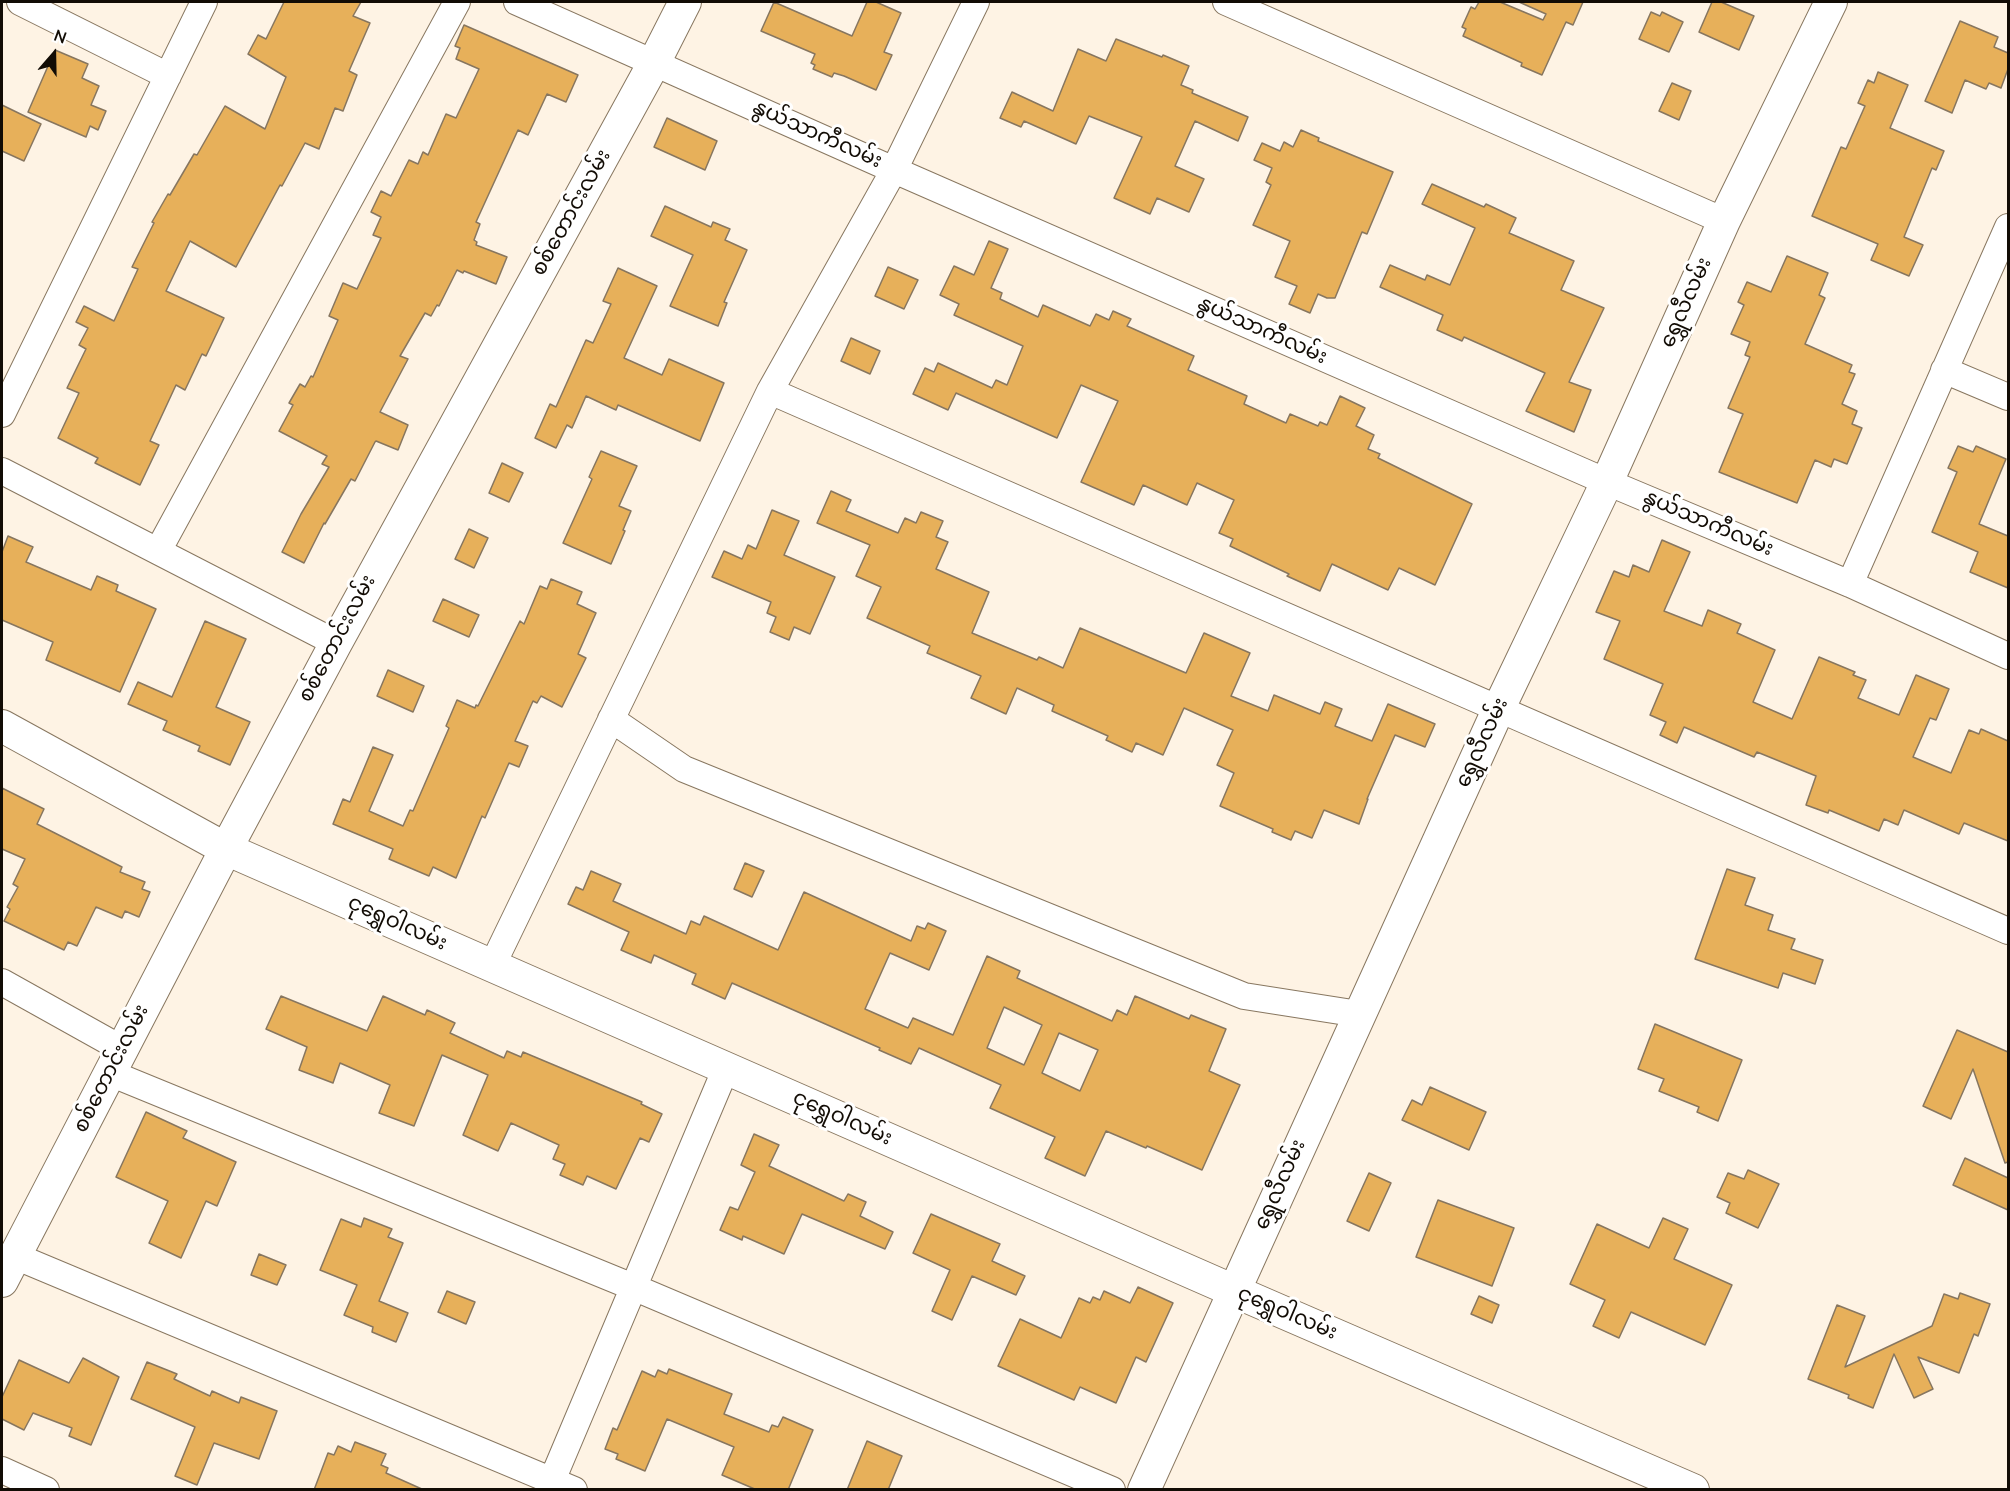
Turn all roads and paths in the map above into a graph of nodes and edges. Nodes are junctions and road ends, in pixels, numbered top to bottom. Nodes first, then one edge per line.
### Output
1 (20, 2) edge
2 (204, 2) edge
3 (457, 2) edge
4 (517, 2) edge
5 (685, 2) edge
6 (976, 2) edge
7 (1226, 2) edge
8 (1831, 2) edge
9 (654, 63) junction
10 (168, 76) junction
11 (894, 170) junction
12 (1724, 221) junction
13 (2008, 226) edge
14 (1944, 370) junction
15 (770, 391) junction
16 (2008, 397) edge
17 (2, 414) edge
18 (2, 471) edge
19 (1607, 482) junction
20 (158, 551) junction
21 (1850, 584) junction
22 (336, 643) junction
23 (2008, 656) edge
24 (1498, 708) junction
25 (611, 719) junction
26 (2, 726) edge
27 (226, 849) junction
28 (2008, 931) edge
29 (492, 966) junction
30 (2, 982) edge
31 (1359, 1014) junction
32 (116, 1061) junction
33 (726, 1068) junction
34 (8, 1268) edge
35 (633, 1287) junction
36 (1234, 1291) junction
37 (2, 1470) edge
38 (558, 1486) edge
39 (46, 1490) edge
40 (1112, 1490) edge
41 (1144, 1490) edge
42 (1693, 1490) edge

1 - 10 street
2 - 10 street
3 - 20 street
4 - 9 street, နွယ်သာကီလမ်း
5 - 9 street, စစ်တောင်းလမ်း
6 - 11 street
7 - 12 street
8 - 12 street, ရွှေလီလမ်း
9 - 11 street, နွယ်သာကီလမ်း
9 - 22 street, စစ်တောင်းလမ်း
10 - 17 street
11 - 15 street
11 - 19 street, နွယ်သာကီလမ်း
12 - 19 street, ရွှေလီလမ်း
13 - 14 street
14 - 16 street
14 - 21 street
15 - 24 street
15 - 25 street
18 - 20 street
19 - 21 street, နွယ်သာကီလမ်း
19 - 24 street, ရွှေလီလမ်း
20 - 22 street
21 - 23 street, နွယ်သာကီလမ်း
22 - 27 street, စစ်တောင်းလမ်း
24 - 28 street
24 - 31 street, ရွှေလီလမ်း
25 - 29 street
25 - 31 street
26 - 27 street, ငုရွှေဝါလမ်း
27 - 29 street, ငုရွှေဝါလမ်း
27 - 32 street, စစ်တောင်းလမ်း
29 - 33 street, ငုရွှေဝါလမ်း
30 - 32 street
31 - 36 street, ရွှေလီလမ်း
32 - 34 street, စစ်တောင်းလမ်း
32 - 35 street
33 - 35 street
33 - 36 street, ငုရွှေဝါလမ်း
34 - 38 street
35 - 38 street
35 - 40 street
36 - 41 street, ရွှေလီလမ်း
36 - 42 street, ငုရွှေဝါလမ်း
37 - 39 street

